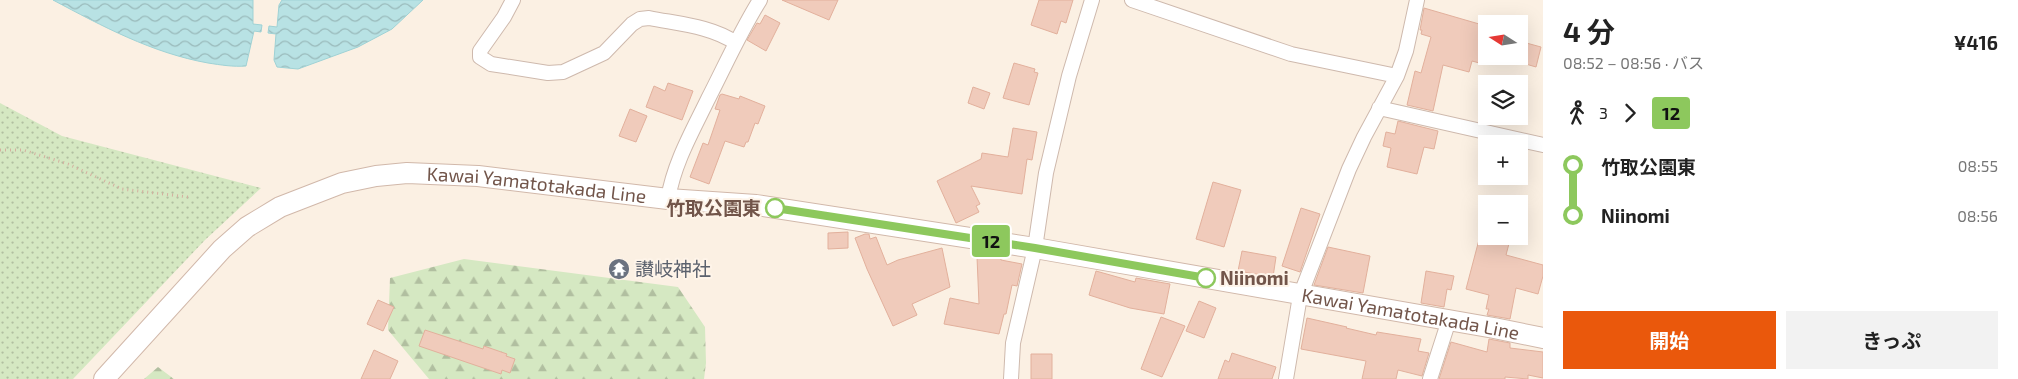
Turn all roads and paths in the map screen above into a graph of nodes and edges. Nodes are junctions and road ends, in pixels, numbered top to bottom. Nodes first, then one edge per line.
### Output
1 (513, 0) edge
2 (760, 0) edge
3 (1092, 0) edge
4 (1132, 0) edge
5 (1418, 0) edge
6 (736, 43) junction
7 (1396, 76) junction
8 (1379, 108) junction
9 (1543, 145) edge
10 (0, 150) edge
11 (188, 197) dead end
12 (668, 199) junction
13 (1035, 248) junction
14 (1300, 296) junction
15 (1449, 320) junction
16 (1543, 338) edge
17 (104, 379) edge
18 (1011, 379) edge
19 (1286, 379) edge
20 (1430, 379) edge

1 - 6 street
2 - 6 street
3 - 13 street
4 - 7 street
5 - 7 street
6 - 12 street
7 - 8 street
8 - 9 street
8 - 14 street
10 - 11 path
12 - 13 main road, Kawai Yamatotakada Line
12 - 17 main road, Kawai Yamatotakada Line
13 - 14 main road, Kawai Yamatotakada Line
13 - 18 street
14 - 15 main road, Kawai Yamatotakada Line
14 - 19 street
15 - 16 main road, Kawai Yamatotakada Line
15 - 20 street

